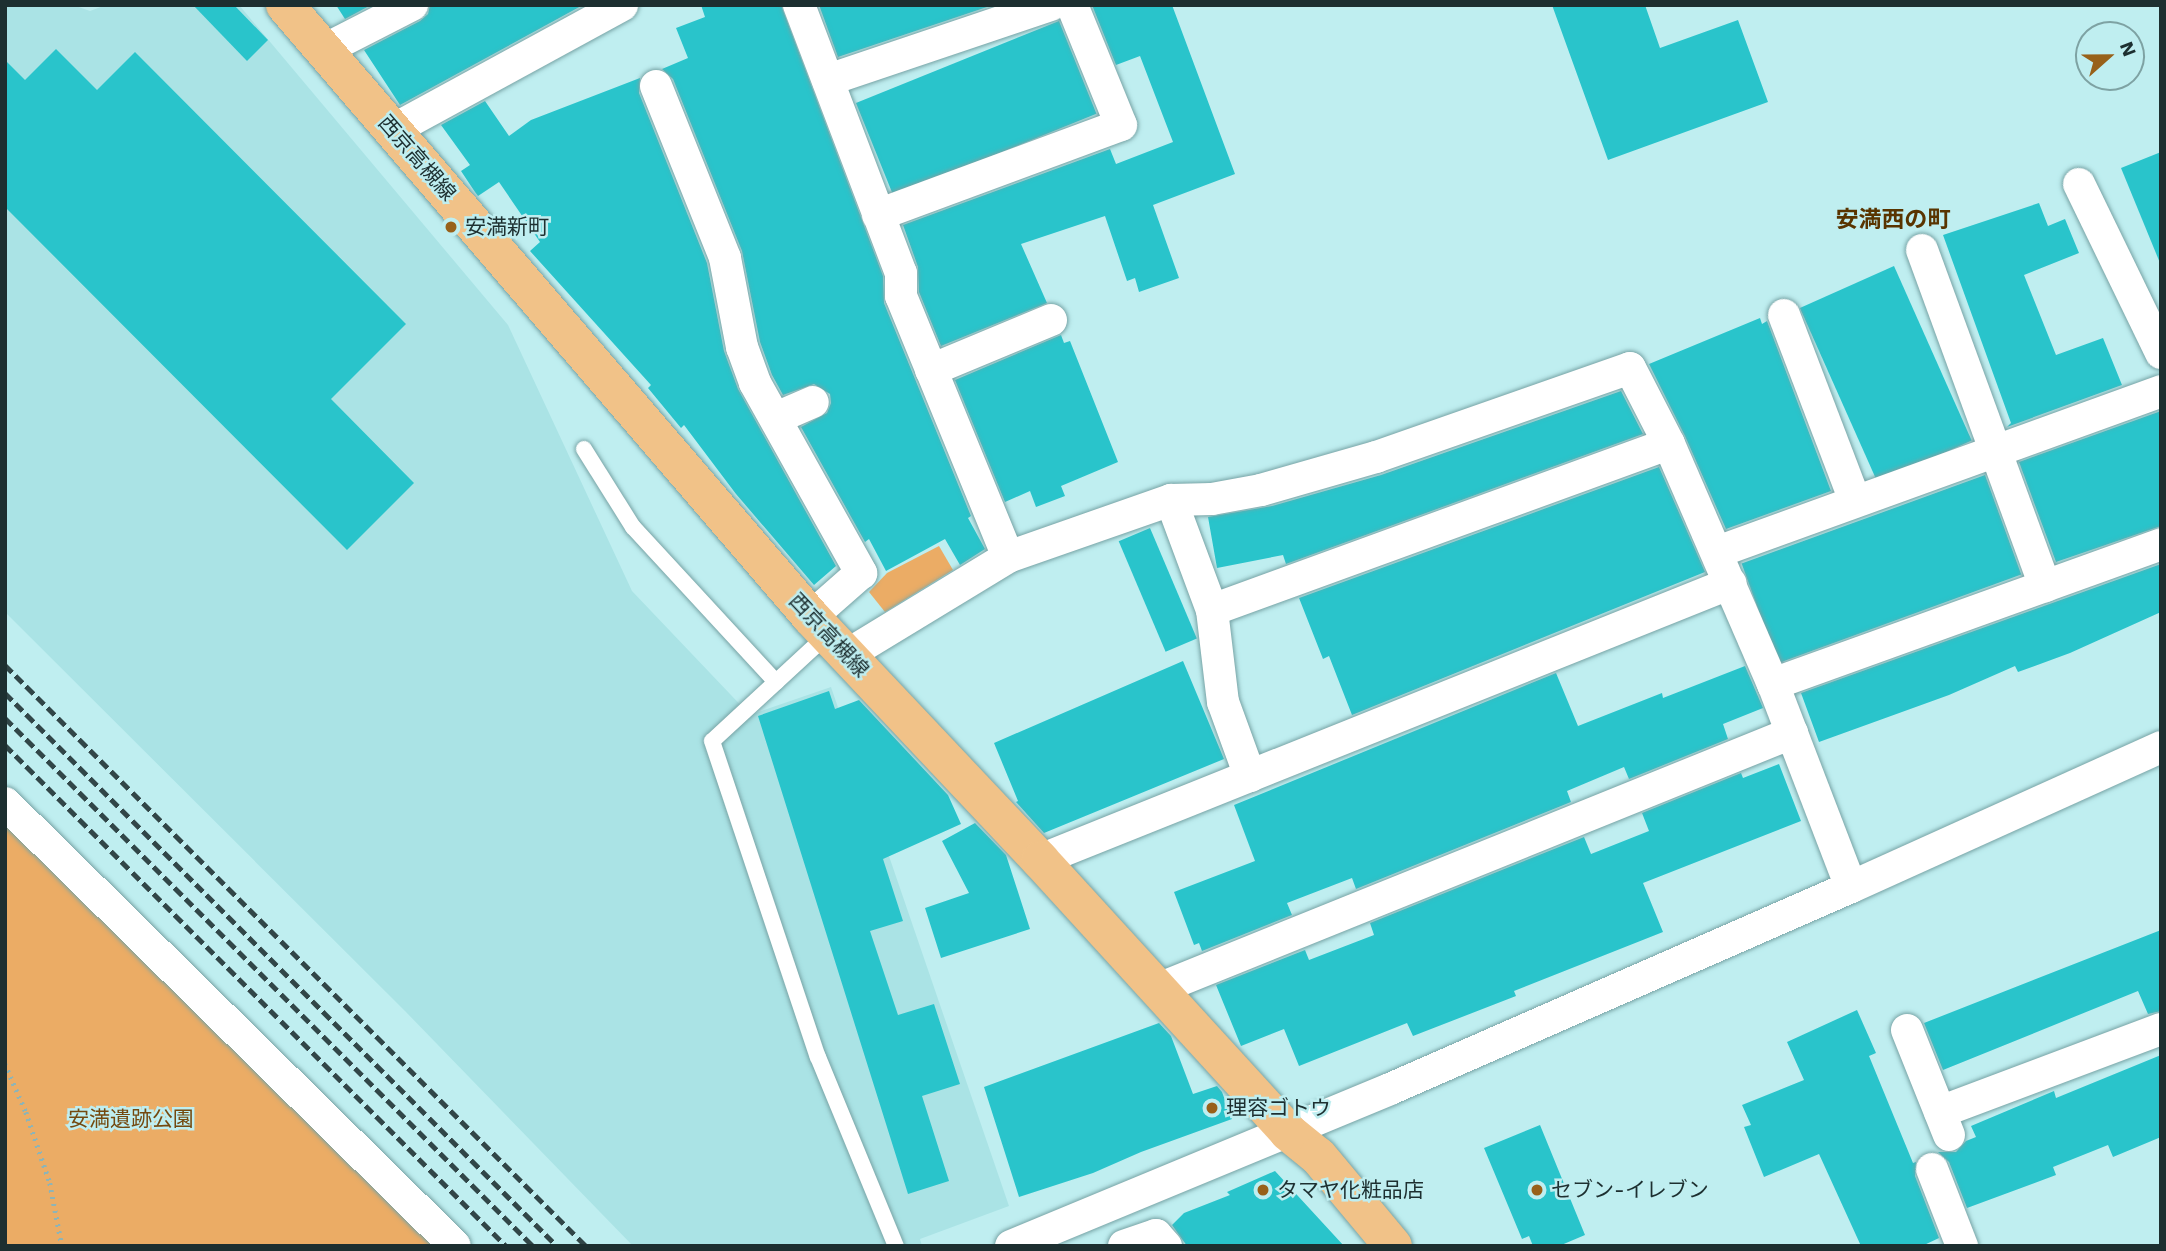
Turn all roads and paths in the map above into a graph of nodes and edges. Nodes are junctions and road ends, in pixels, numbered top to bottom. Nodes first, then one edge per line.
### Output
1 (285, 5) edge
2 (412, 5) edge
3 (622, 5) edge
4 (799, 5) edge
5 (1051, 5) edge
6 (1072, 5) edge
7 (324, 50) junction
8 (828, 80) junction
9 (656, 86) dead end
10 (393, 130) junction
11 (2080, 184) dead end
12 (878, 215) junction
13 (1922, 250) dead end
14 (1783, 315) dead end
15 (1051, 320) dead end
16 (2161, 353) edge
17 (931, 370) junction
18 (2161, 391) edge
19 (813, 402) dead end
20 (776, 418) junction
21 (1669, 444) junction
22 (584, 449) dead end
23 (1996, 451) junction
24 (1171, 500) junction
25 (1855, 501) junction
26 (2161, 544) edge
27 (1717, 552) junction
28 (1008, 557) junction
29 (1731, 583) junction
30 (2045, 586) junction
31 (1212, 610) junction
32 (828, 636) junction
33 (776, 682) junction
34 (1773, 684) junction
35 (1792, 733) junction
36 (2161, 747) edge
37 (1250, 776) junction
38 (5, 803) edge
39 (1040, 860) junction
40 (1851, 887) junction
41 (1158, 989) junction
42 (2161, 1029) edge
43 (1907, 1030) dead end
44 (5, 1064) edge
45 (1288, 1132) junction
46 (1932, 1169) dead end
47 (62, 1246) edge
48 (455, 1246) edge
49 (896, 1246) edge
50 (1011, 1246) edge
51 (1124, 1246) edge
52 (1166, 1246) edge
53 (1393, 1246) edge
54 (1962, 1246) edge

1 - 7 main road, 西京高槻線
2 - 7 street
3 - 10 street
4 - 8 street
5 - 8 street
6 - 12 street
7 - 10 main road, 西京高槻線
8 - 12 street
9 - 20 street
10 - 32 main road, 西京高槻線
11 - 16 street
12 - 17 street
13 - 23 street
14 - 25 street
15 - 17 street
17 - 28 street
18 - 23 street
19 - 20 street
20 - 32 street
21 - 24 street
21 - 27 street
21 - 31 street
22 - 33 lane
23 - 25 street
23 - 30 street
24 - 28 street
24 - 31 street
25 - 27 street
26 - 30 street
27 - 29 street
28 - 32 street
29 - 34 street
29 - 37 street
30 - 34 street
31 - 37 street
32 - 33 lane
32 - 39 main road, 西京高槻線
33 - 49 lane
34 - 35 street
35 - 40 street
35 - 41 street
36 - 40 street
37 - 39 street
38 - 48 street
39 - 41 main road, 西京高槻線
40 - 45 street
41 - 45 main road, 西京高槻線
42 - 43 street
44 - 47 path
45 - 50 street
45 - 53 main road, 西京高槻線
46 - 54 street
51 - 52 street

